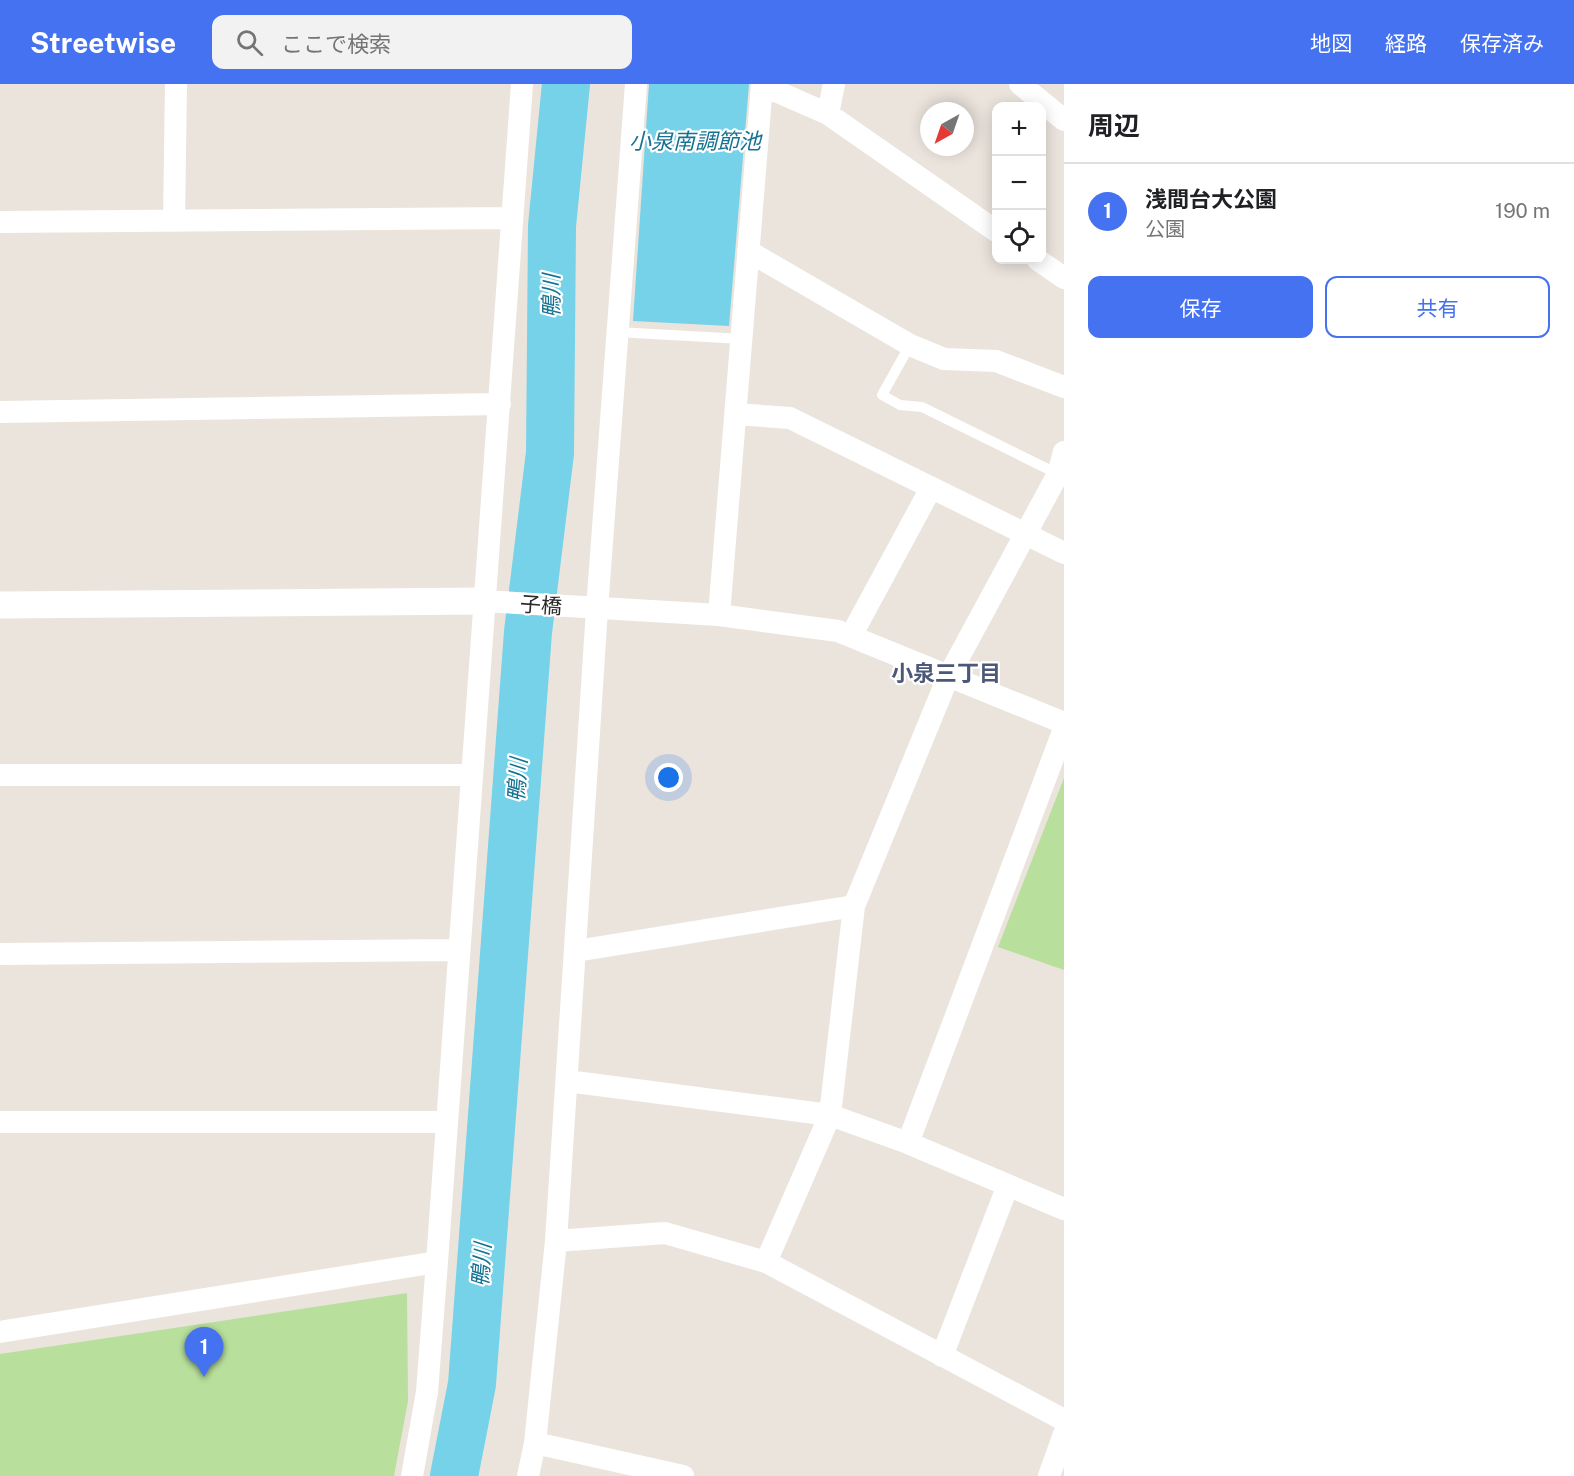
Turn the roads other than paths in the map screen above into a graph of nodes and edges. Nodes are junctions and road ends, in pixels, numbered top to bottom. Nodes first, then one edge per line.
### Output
1 (176, 84) edge
2 (522, 84) edge
3 (636, 84) edge
4 (834, 84) edge
5 (1020, 84) edge
6 (762, 85) edge
7 (828, 114) junction
8 (1064, 120) edge
9 (512, 218) junction
10 (174, 221) junction
11 (0, 222) edge
12 (992, 228) edge
13 (748, 251) junction
14 (1044, 264) edge
15 (1064, 278) edge
16 (617, 332) junction
17 (742, 339) junction
18 (910, 345) junction
19 (1064, 387) edge
20 (500, 404) junction
21 (0, 412) edge
22 (736, 414) junction
23 (1061, 463) edge
24 (931, 488) junction
25 (1026, 534) junction
26 (1064, 553) edge
27 (484, 602) junction
28 (0, 605) edge
29 (597, 609) junction
30 (719, 615) junction
31 (851, 636) junction
32 (948, 677) junction
33 (1064, 723) edge
34 (1064, 729) edge
35 (0, 775) edge
36 (472, 775) junction
37 (854, 906) junction
38 (459, 950) junction
39 (576, 951) junction
40 (0, 954) edge
41 (567, 1081) junction
42 (830, 1115) junction
43 (0, 1122) edge
44 (447, 1122) junction
45 (908, 1143) junction
46 (1008, 1185) junction
47 (1064, 1209) edge
48 (556, 1240) junction
49 (437, 1262) junction
50 (766, 1262) junction
51 (0, 1332) edge
52 (942, 1356) junction
53 (1064, 1420) edge
54 (1064, 1434) edge
55 (535, 1443) junction
56 (412, 1476) edge
57 (528, 1476) edge
58 (683, 1476) edge
59 (1049, 1476) edge

1 - 10 street
2 - 9 street
3 - 16 street
4 - 7 street
5 - 8 street
6 - 7 street
6 - 13 street
7 - 12 street
9 - 10 street
9 - 20 street
10 - 11 street
13 - 17 street
13 - 18 street
14 - 15 street
16 - 17 lane
16 - 29 street
17 - 22 street
18 - 19 street
18 - 23 lane
20 - 21 street
20 - 27 street
22 - 24 street
22 - 30 street
23 - 25 street
24 - 25 street
24 - 31 street
25 - 26 street
25 - 32 street
27 - 28 street
27 - 29 street, 子橋
27 - 36 street
29 - 30 street, 子橋
29 - 39 street
30 - 31 street, 子橋
31 - 32 street, 子橋
32 - 33 street, 子橋
32 - 37 street
34 - 45 street
35 - 36 street
36 - 38 street
37 - 39 street
37 - 42 street
38 - 40 street
38 - 44 street
39 - 41 street
41 - 42 street
41 - 48 street
42 - 45 street
42 - 50 street
43 - 44 street
44 - 49 street
45 - 46 street
46 - 47 street
46 - 52 street
48 - 50 street
48 - 55 street
49 - 51 street
49 - 56 street
50 - 52 street
52 - 53 street
54 - 59 street
55 - 57 street
55 - 58 street

